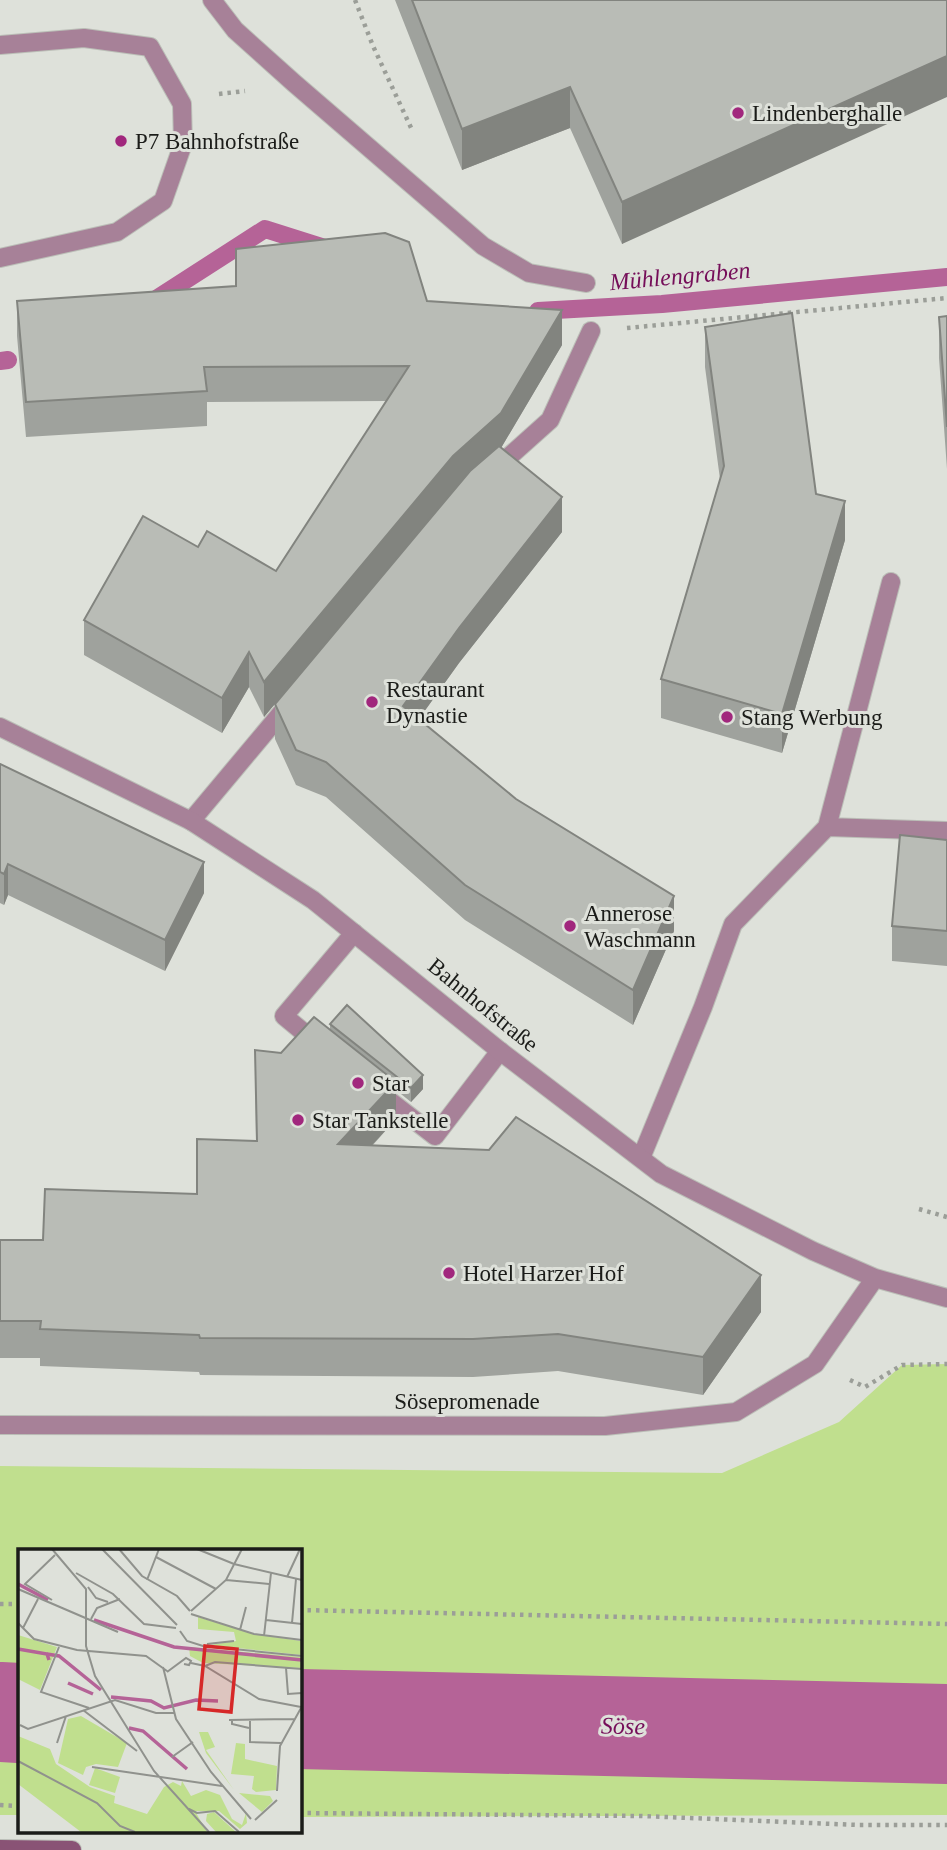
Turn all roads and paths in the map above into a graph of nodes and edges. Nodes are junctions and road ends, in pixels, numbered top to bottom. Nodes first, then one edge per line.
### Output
1 (212, 0) edge
2 (355, 0) edge
3 (0, 45) edge
4 (416, 140) dead end
5 (0, 258) edge
6 (586, 283) dead end
7 (947, 298) edge
8 (591, 331) joint
9 (481, 481) edge
10 (891, 582) dead end
11 (296, 696) edge
12 (0, 727) edge
13 (191, 821) junction
14 (827, 827) junction
15 (947, 831) edge
16 (354, 933) junction
17 (500, 1051) junction
18 (332, 1055) edge
19 (361, 1079) edge
20 (641, 1158) junction
21 (919, 1209) dead end
22 (947, 1217) edge
23 (875, 1278) junction
24 (947, 1298) edge
25 (815, 1364) junction
26 (947, 1364) edge
27 (0, 1425) edge
28 (0, 1604) edge
29 (18, 1604) edge
30 (301, 1610) edge
31 (947, 1625) edge
32 (0, 1805) edge
33 (18, 1806) edge
34 (301, 1812) edge
35 (947, 1825) edge
36 (0, 1849) edge
37 (72, 1850) edge

1 - 6 street
2 - 4 path
3 - 5 street
7 - 8 path
8 - 9 street
10 - 14 street
11 - 13 street
12 - 13 street, Bahnhofstraße
13 - 16 street, Bahnhofstraße
14 - 15 street
14 - 20 street
16 - 17 street, Bahnhofstraße
16 - 18 street
17 - 19 street
17 - 20 street, Bahnhofstraße
20 - 23 street, Bahnhofstraße
21 - 22 path
23 - 24 street, Bahnhofstraße
23 - 25 street, Sösepromenade
25 - 26 path
25 - 27 street, Sösepromenade
28 - 29 path
30 - 31 path
32 - 33 path
34 - 35 path
36 - 37 main road

